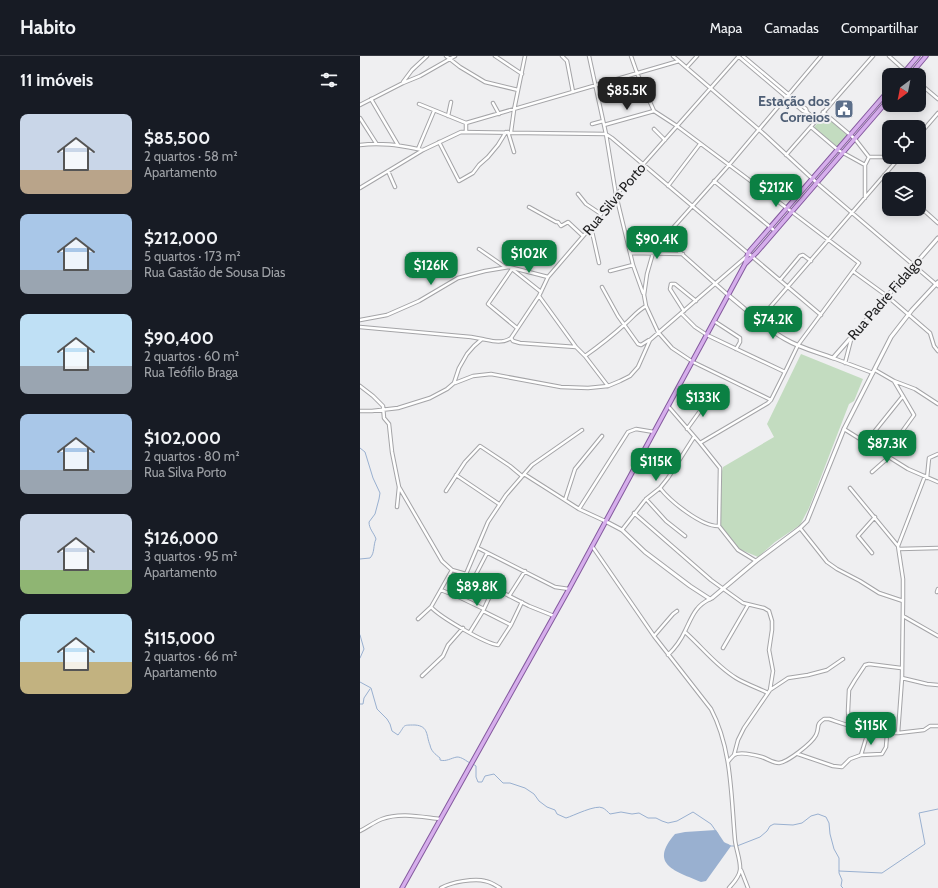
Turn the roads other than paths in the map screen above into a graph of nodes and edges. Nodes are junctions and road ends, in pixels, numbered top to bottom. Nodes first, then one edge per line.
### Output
1 (427, 56) edge
2 (446, 56) edge
3 (455, 56) edge
4 (495, 56) edge
5 (525, 56) edge
6 (562, 56) edge
7 (589, 56) edge
8 (631, 56) edge
9 (674, 56) edge
10 (697, 56) edge
11 (738, 56) edge
12 (743, 56) edge
13 (820, 56) edge
14 (873, 56) edge
15 (889, 56) edge
16 (918, 56) edge
17 (926, 56) edge
18 (450, 59) junction
19 (679, 61) junction
20 (687, 67) junction
21 (754, 67) junction
22 (902, 68) edge
23 (908, 68) edge
24 (916, 68) edge
25 (636, 73) junction
26 (522, 74) junction
27 (403, 83) junction
28 (595, 86) junction
29 (711, 88) junction
30 (926, 89) edge
31 (518, 90) junction
32 (573, 92) junction
33 (787, 96) junction
34 (882, 98) edge
35 (371, 99) junction
36 (938, 99) edge
37 (451, 102) dead end
38 (494, 103) dead end
39 (419, 104) dead end
40 (877, 104) junction
41 (360, 105) edge
42 (882, 108) joint
43 (514, 110) junction
44 (434, 111) junction
45 (654, 111) junction
46 (823, 112) junction
47 (938, 113) edge
48 (498, 114) junction
49 (448, 116) junction
50 (360, 118) edge
51 (816, 120) junction
52 (603, 121) junction
53 (466, 123) junction
54 (592, 124) dead end
55 (604, 126) junction
56 (677, 126) junction
57 (810, 127) junction
58 (926, 127) edge
59 (654, 129) dead end
60 (759, 130) junction
61 (466, 131) junction
62 (508, 132) junction
63 (606, 134) junction
64 (851, 135) junction
65 (855, 139) junction
66 (665, 140) junction
67 (439, 142) junction
68 (376, 143) junction
69 (700, 144) junction
70 (360, 145) edge
71 (398, 145) junction
72 (418, 149) junction
73 (423, 150) junction
74 (838, 150) junction
75 (514, 152) dead end
76 (843, 154) junction
77 (786, 155) junction
78 (869, 157) junction
79 (882, 157) edge
80 (865, 164) junction
81 (894, 164) edge
82 (643, 165) junction
83 (729, 165) junction
84 (388, 171) junction
85 (887, 172) edge
86 (882, 178) edge
87 (813, 179) junction
88 (714, 181) junction
89 (817, 183) junction
90 (395, 186) dead end
91 (668, 186) junction
92 (360, 188) edge
93 (802, 191) junction
94 (578, 194) dead end
95 (616, 195) junction
96 (806, 195) junction
97 (798, 196) junction
98 (865, 198) junction
99 (802, 200) junction
100 (692, 206) junction
101 (529, 207) dead end
102 (788, 208) junction
103 (792, 212) junction
104 (926, 212) edge
105 (852, 213) junction
106 (601, 214) junction
107 (938, 223) edge
108 (591, 227) junction
109 (771, 227) junction
110 (775, 231) junction
111 (583, 236) junction
112 (664, 238) junction
113 (938, 238) edge
114 (829, 239) junction
115 (479, 249) dead end
116 (630, 253) junction
117 (653, 253) junction
118 (748, 253) junction
119 (683, 254) junction
120 (753, 257) junction
121 (746, 258) junction
122 (811, 261) junction
123 (599, 263) dead end
124 (745, 264) junction
125 (633, 265) junction
126 (913, 266) junction
127 (507, 267) junction
128 (512, 269) junction
129 (610, 271) dead end
130 (854, 272) junction
131 (548, 277) junction
132 (780, 280) junction
133 (716, 284) junction
134 (937, 284) edge
135 (602, 287) dead end
136 (788, 287) junction
137 (541, 292) junction
138 (644, 295) junction
139 (728, 295) junction
140 (539, 296) junction
141 (887, 296) junction
142 (696, 301) junction
143 (646, 306) junction
144 (684, 311) junction
145 (681, 313) junction
146 (909, 314) junction
147 (821, 315) junction
148 (360, 320) edge
149 (759, 320) junction
150 (714, 321) junction
151 (625, 324) junction
152 (360, 326) edge
153 (517, 328) junction
154 (658, 332) junction
155 (707, 335) junction
156 (852, 336) junction
157 (511, 338) junction
158 (482, 339) junction
159 (650, 340) junction
160 (798, 346) junction
161 (576, 347) junction
162 (736, 349) junction
163 (938, 351) edge
164 (585, 356) junction
165 (833, 358) junction
166 (693, 362) junction
167 (846, 363) junction
168 (785, 372) junction
169 (874, 372) junction
170 (894, 381) junction
171 (454, 383) junction
172 (360, 386) edge
173 (608, 386) junction
174 (903, 396) junction
175 (771, 400) junction
176 (715, 402) dead end
177 (938, 404) edge
178 (668, 406) junction
179 (384, 410) junction
180 (360, 411) edge
181 (687, 428) junction
182 (844, 429) junction
183 (582, 430) dead end
184 (654, 432) junction
185 (602, 436) dead end
186 (694, 437) junction
187 (866, 442) junction
188 (700, 443) junction
189 (884, 454) junction
190 (938, 454) edge
191 (889, 457) junction
192 (872, 472) dead end
193 (456, 475) junction
194 (523, 475) junction
195 (926, 477) junction
196 (938, 482) edge
197 (399, 487) junction
198 (660, 488) junction
199 (850, 488) dead end
200 (446, 491) dead end
201 (646, 499) junction
202 (565, 500) junction
203 (499, 504) junction
204 (397, 507) dead end
205 (579, 509) junction
206 (634, 513) junction
207 (875, 517) junction
208 (605, 521) junction
209 (719, 526) junction
210 (800, 528) junction
211 (622, 530) junction
212 (685, 536) dead end
213 (592, 546) junction
214 (898, 547) junction
215 (478, 548) junction
216 (938, 548) edge
217 (487, 553) junction
218 (872, 553) dead end
219 (756, 561) junction
220 (452, 570) junction
221 (525, 571) junction
222 (466, 574) junction
223 (474, 578) junction
224 (494, 587) junction
225 (569, 589) junction
226 (724, 589) junction
227 (441, 590) junction
228 (509, 596) junction
229 (710, 599) junction
230 (522, 602) junction
231 (903, 602) junction
232 (748, 605) junction
233 (432, 607) junction
234 (483, 610) junction
235 (677, 611) dead end
236 (902, 615) junction
237 (554, 616) junction
238 (418, 619) dead end
239 (511, 625) junction
240 (463, 628) junction
241 (470, 632) junction
242 (685, 632) junction
243 (654, 636) junction
244 (938, 636) edge
245 (723, 648) dead end
246 (668, 655) junction
247 (843, 659) dead end
248 (901, 668) junction
249 (422, 676) dead end
250 (902, 678) junction
251 (938, 685) edge
252 (770, 690) junction
253 (768, 693) junction
254 (850, 726) junction
255 (938, 726) edge
256 (868, 732) junction
257 (898, 733) junction
258 (887, 734) junction
259 (798, 754) junction
260 (734, 755) junction
261 (861, 755) junction
262 (728, 762) junction
263 (440, 819) junction
264 (360, 831) edge
265 (740, 869) junction
266 (402, 888) edge
267 (441, 888) edge
268 (500, 888) edge
269 (729, 888) edge
270 (748, 888) edge

1 - 27 street
2 - 18 street
3 - 18 street
4 - 26 street
5 - 26 street
6 - 32 street
7 - 28 street
8 - 25 street
9 - 19 street
10 - 20 street
11 - 21 street
11 - 29 street, Rua Silva Porto
12 - 21 street
13 - 33 street
14 - 46 street
15 - 22 street
16 - 23 main road
17 - 24 main road
18 - 27 street
18 - 31 street
19 - 20 street
19 - 25 street
20 - 29 street
21 - 33 street
25 - 28 street
25 - 45 street
26 - 31 street
27 - 35 street
28 - 32 street
28 - 52 street
29 - 56 street, Rua Silva Porto
29 - 60 street
30 - 36 street
31 - 43 street
32 - 43 street
33 - 51 street
33 - 60 street
34 - 40 main road
35 - 41 street
35 - 71 street
37 - 49 street
38 - 48 street
39 - 44 street
40 - 42 main road
40 - 64 main road
42 - 65 main road
43 - 48 street
43 - 62 street
44 - 49 street
44 - 72 street
45 - 55 street
45 - 56 street
46 - 51 street
46 - 64 street
47 - 58 street
48 - 53 street
49 - 53 street
50 - 68 street
51 - 57 street
52 - 54 street
52 - 55 street
53 - 61 street
55 - 63 street
56 - 66 street, Rua Silva Porto
56 - 69 street
57 - 74 street
57 - 77 street
59 - 66 street
60 - 77 street
60 - 83 street
61 - 62 street
61 - 67 street
62 - 63 street
62 - 67 street
62 - 75 street
63 - 82 street
63 - 95 street
64 - 65 street
64 - 74 main road
65 - 76 main road
65 - 78 street
66 - 82 street, Rua Silva Porto
67 - 73 street
68 - 70 street
68 - 71 street
69 - 83 street
69 - 91 street
71 - 72 street
72 - 73 street
73 - 84 street
74 - 76 street
74 - 87 main road
76 - 80 street
76 - 89 main road
77 - 87 street
78 - 79 street
78 - 80 street
80 - 98 street
81 - 85 street
82 - 91 street
82 - 95 street, Rua Silva Porto
83 - 88 street
83 - 102 street
84 - 90 street
84 - 92 street
86 - 98 street
87 - 89 street
87 - 93 main road
88 - 100 street
88 - 109 street
89 - 96 main road
89 - 105 street
91 - 100 street
93 - 96 main road
93 - 97 main road
94 - 106 street
95 - 106 street, Rua Silva Porto
95 - 116 street
96 - 99 main road
97 - 99 main road
97 - 102 main road
98 - 105 street
99 - 103 main road
100 - 112 street
100 - 118 street
101 - 111 street
102 - 103 street
102 - 109 main road
103 - 110 main road
103 - 114 street
104 - 107 street
105 - 114 street
105 - 126 street
106 - 108 street, Rua Silva Porto
108 - 111 street, Rua Silva Porto
108 - 123 street
109 - 110 street
109 - 118 main road
110 - 120 main road
111 - 131 street, Rua Silva Porto
112 - 117 street
112 - 119 street
113 - 126 street, Rua Padre Fidalgo
114 - 122 street
114 - 130 street
115 - 127 street
116 - 117 street
116 - 125 street
117 - 119 street
117 - 138 street
118 - 120 street
118 - 121 main road
119 - 133 street
120 - 124 main road
120 - 132 street
121 - 124 main road
121 - 133 street
122 - 132 street
122 - 136 street
124 - 139 main road
125 - 129 street
125 - 138 street
126 - 134 street
126 - 141 street, Rua Padre Fidalgo
127 - 128 street
127 - 131 street
127 - 148 street
128 - 137 street
128 - 153 street
130 - 141 street
130 - 147 street
131 - 137 street, Rua Silva Porto
132 - 136 street
133 - 139 street
133 - 142 street
134 - 146 street
135 - 151 street
136 - 147 street
136 - 149 street
137 - 140 street, Rua Silva Porto
138 - 143 street
139 - 149 street
139 - 150 main road
140 - 153 street, Rua Silva Porto
140 - 161 street
141 - 146 street
141 - 156 street, Rua Padre Fidalgo
142 - 144 street
142 - 144 street
143 - 151 street
143 - 154 street
144 - 145 street
145 - 154 street
145 - 155 street
146 - 163 street
146 - 169 street
147 - 160 street
149 - 160 street
150 - 155 main road
150 - 162 street
151 - 159 street
151 - 164 street
152 - 158 street
153 - 157 street, Rua Silva Porto
154 - 159 street
154 - 166 street
155 - 162 street
155 - 166 main road
156 - 165 street, Rua Padre Fidalgo
156 - 167 street
157 - 158 street
157 - 161 street
158 - 171 street
159 - 173 street
160 - 165 street
160 - 168 street
161 - 164 street
162 - 168 street
164 - 173 street
165 - 167 street
166 - 175 street
166 - 178 main road
167 - 169 street
168 - 175 street
169 - 170 street
169 - 182 street
170 - 174 street
170 - 177 street
171 - 173 street
171 - 179 street
172 - 179 street
174 - 187 street
174 - 189 street
175 - 188 street
176 - 181 street
178 - 181 street
178 - 184 main road
179 - 180 street
179 - 197 street
181 - 186 street
182 - 187 street
182 - 210 street
183 - 194 street
184 - 205 street
184 - 208 main road
185 - 202 street
186 - 188 street
186 - 198 street
187 - 189 street
188 - 209 street
189 - 191 street
190 - 195 street
191 - 192 street
191 - 195 street
193 - 194 street
193 - 200 street
193 - 203 street
194 - 202 street
194 - 203 street
195 - 196 street
195 - 214 street
197 - 204 street
197 - 220 street
198 - 201 street
198 - 209 street
199 - 207 street
201 - 206 street
201 - 212 street
202 - 205 street
203 - 215 street
205 - 208 street
206 - 211 street
206 - 226 street
207 - 214 street
207 - 218 street
208 - 211 street
208 - 213 main road
209 - 219 street
210 - 219 street
210 - 231 street
211 - 229 street
213 - 225 main road
213 - 243 street
214 - 216 street
214 - 231 street
215 - 217 street
215 - 222 street
217 - 221 street
217 - 223 street
219 - 226 street
220 - 222 street
220 - 227 street
221 - 225 street
221 - 228 street
222 - 223 street
223 - 224 street
224 - 228 street
224 - 234 street
225 - 237 main road
226 - 229 street
226 - 232 street
227 - 233 street
227 - 234 street
228 - 230 street
229 - 242 street
230 - 237 street
230 - 239 street
231 - 236 street
232 - 245 street
232 - 252 street
233 - 238 street
233 - 240 street
234 - 239 street
234 - 241 street
235 - 243 street
236 - 244 street
236 - 248 street
237 - 263 main road
239 - 241 street
240 - 241 street
240 - 249 street
242 - 246 street
242 - 253 street
243 - 246 street
246 - 262 street
247 - 252 street
248 - 250 street
248 - 254 street
250 - 251 street
250 - 257 street
252 - 253 street
253 - 260 street
254 - 256 street
254 - 259 street
255 - 257 street
256 - 258 street
256 - 261 street
257 - 258 street
258 - 261 street
259 - 260 street
259 - 261 street
260 - 262 street
262 - 265 street
263 - 264 street
263 - 266 main road
265 - 269 street
265 - 270 street
267 - 268 street

